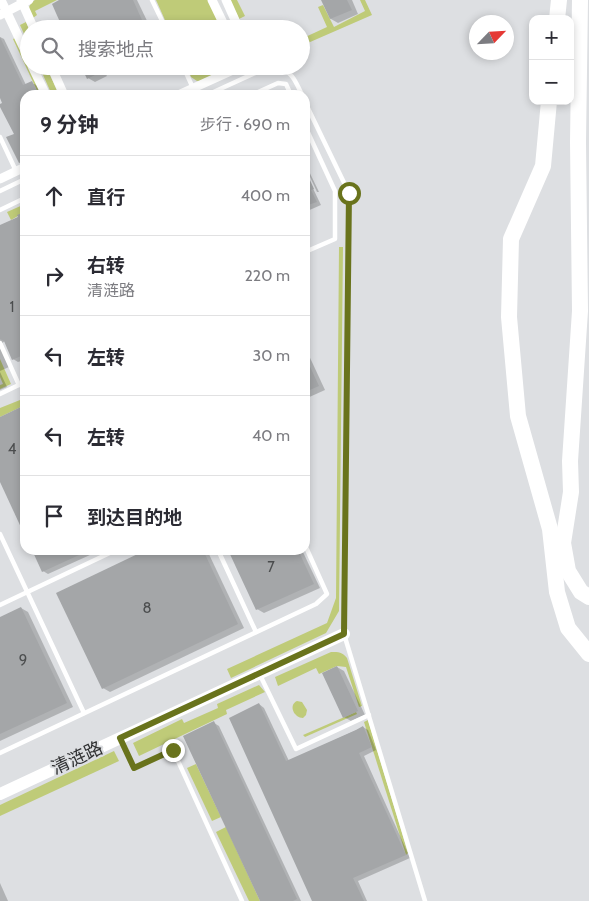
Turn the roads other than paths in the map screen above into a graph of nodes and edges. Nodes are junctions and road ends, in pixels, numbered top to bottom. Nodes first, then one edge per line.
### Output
1 (1, 0) edge
2 (152, 0) edge
3 (212, 0) edge
4 (226, 0) edge
5 (559, 0) edge
6 (580, 0) edge
7 (24, 1) edge
8 (3, 13) edge
9 (558, 15) edge
10 (31, 20) edge
11 (162, 20) edge
12 (222, 20) edge
13 (234, 20) edge
14 (20, 43) edge
15 (36, 75) edge
16 (55, 75) edge
17 (187, 75) edge
18 (222, 75) edge
19 (251, 75) edge
20 (292, 75) edge
21 (193, 88) junction
22 (44, 90) edge
23 (62, 90) edge
24 (189, 90) edge
25 (219, 90) edge
26 (263, 90) edge
27 (289, 90) edge
28 (300, 90) edge
29 (549, 105) edge
30 (310, 112) edge
31 (589, 116) edge
32 (0, 137) edge
33 (310, 137) edge
34 (578, 142) junction
35 (20, 170) edge
36 (16, 172) junction
37 (0, 179) edge
38 (20, 181) edge
39 (0, 191) edge
40 (20, 200) edge
41 (0, 210) edge
42 (310, 250) edge
43 (0, 343) edge
44 (19, 385) joint
45 (0, 394) edge
46 (0, 534) edge
47 (105, 555) edge
48 (220, 555) edge
49 (309, 555) edge
50 (27, 592) junction
51 (589, 597) edge
52 (0, 605) edge
53 (256, 632) junction
54 (344, 634) junction
55 (589, 654) edge
56 (259, 673) junction
57 (84, 713) junction
58 (369, 715) junction
59 (120, 738) junction
60 (0, 753) edge
61 (0, 794) edge
62 (242, 901) edge
63 (424, 901) edge

1 - 8 street
2 - 11 lane
3 - 12 street
4 - 13 street
5 - 9 highway
6 - 34 highway
7 - 8 street
7 - 10 street
8 - 14 street
15 - 22 street
16 - 23 street
17 - 21 lane
18 - 21 street
19 - 25 lane
20 - 28 lane
21 - 24 street
26 - 27 lane
29 - 55 highway
30 - 54 lane
31 - 34 highway
32 - 36 lane
33 - 42 lane
34 - 51 highway
35 - 36 street
36 - 37 street
38 - 39 lane
40 - 41 lane
43 - 44 lane
44 - 45 lane
46 - 50 lane
47 - 50 lane
48 - 53 lane
49 - 53 lane
50 - 52 lane
50 - 57 lane
53 - 57 lane
54 - 56 street, 清涟路
54 - 58 lane
56 - 58 lane
56 - 59 street, 清涟路
57 - 60 lane
58 - 63 lane
59 - 61 street, 清涟路
59 - 62 lane

